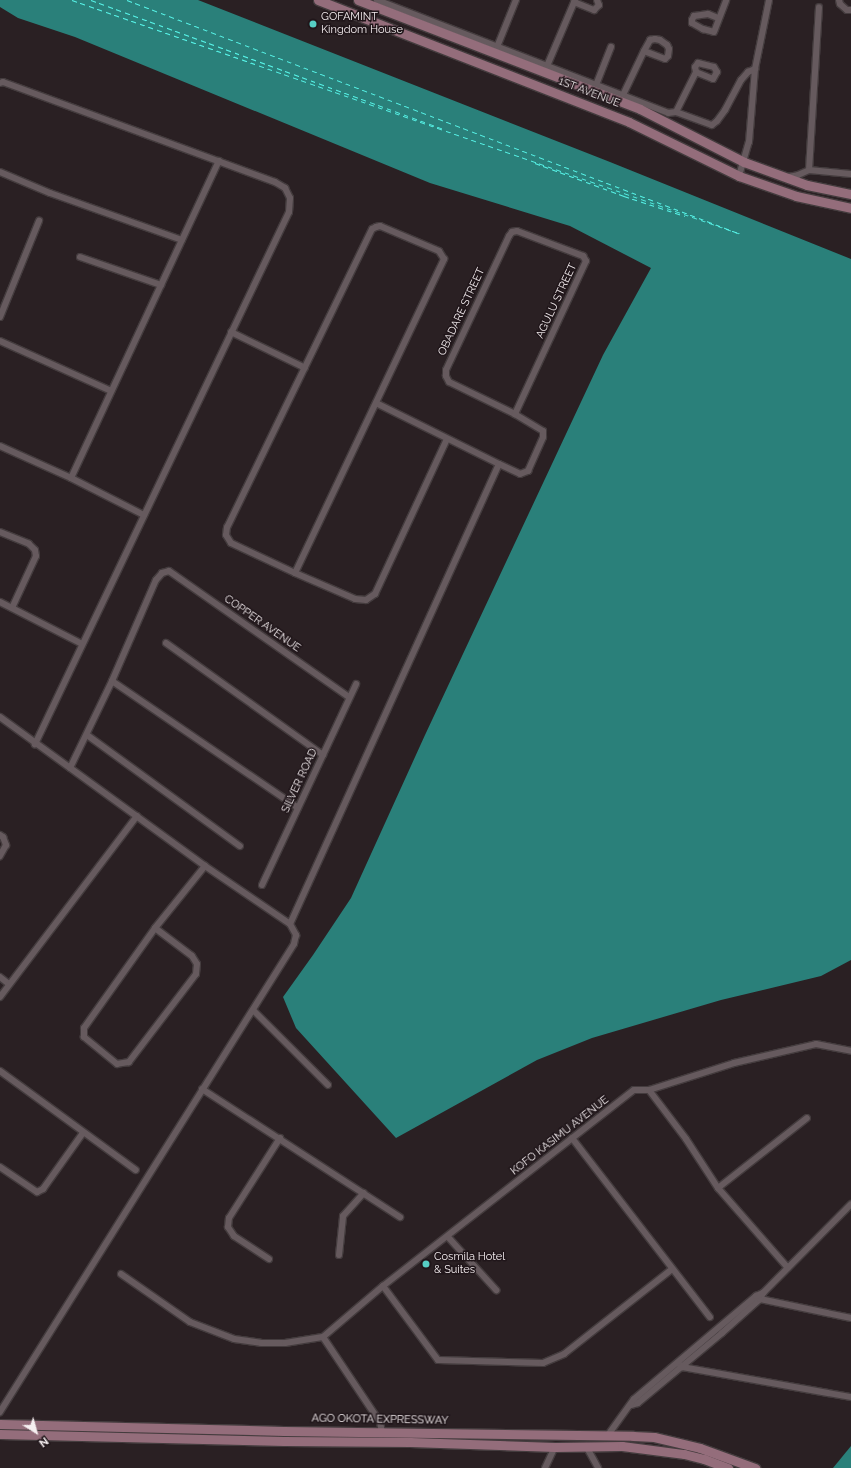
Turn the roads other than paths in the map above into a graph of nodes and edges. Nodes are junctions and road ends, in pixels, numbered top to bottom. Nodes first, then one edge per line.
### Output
1 (318, 0) edge
2 (358, 0) edge
3 (377, 0) edge
4 (516, 0) edge
5 (597, 0) edge
6 (726, 0) edge
7 (769, 0) edge
8 (839, 0) edge
9 (574, 1) edge
10 (819, 7) dead end
11 (851, 10) edge
12 (718, 18) dead end
13 (497, 47) junction
14 (611, 47) dead end
15 (644, 51) dead end
16 (547, 66) junction
17 (755, 69) junction
18 (696, 72) dead end
19 (0, 83) edge
20 (596, 85) junction
21 (623, 95) junction
22 (676, 112) junction
23 (219, 161) junction
24 (744, 162) junction
25 (809, 170) junction
26 (0, 172) edge
27 (851, 174) edge
28 (739, 176) junction
29 (786, 177) junction
30 (851, 194) edge
31 (851, 208) edge
32 (39, 221) dead end
33 (523, 232) joint
34 (182, 240) junction
35 (80, 257) dead end
36 (161, 285) junction
37 (0, 317) edge
38 (230, 332) junction
39 (0, 341) edge
40 (305, 368) junction
41 (111, 392) junction
42 (376, 403) junction
43 (515, 414) junction
44 (447, 439) junction
45 (0, 446) edge
46 (499, 464) junction
47 (71, 478) junction
48 (144, 515) junction
49 (0, 532) edge
50 (295, 573) junction
51 (0, 602) edge
52 (12, 608) junction
53 (166, 643) dead end
54 (82, 644) junction
55 (112, 681) junction
56 (356, 684) dead end
57 (349, 697) junction
58 (0, 717) edge
59 (87, 735) junction
60 (35, 744) junction
61 (323, 755) junction
62 (70, 768) junction
63 (298, 808) junction
64 (137, 816) junction
65 (0, 835) edge
66 (240, 846) dead end
67 (0, 856) edge
68 (205, 866) junction
69 (262, 885) dead end
70 (290, 924) junction
71 (155, 928) junction
72 (0, 978) edge
73 (9, 984) junction
74 (0, 997) edge
75 (253, 1010) junction
76 (851, 1051) edge
77 (0, 1071) edge
78 (328, 1084) dead end
79 (202, 1089) junction
80 (649, 1090) junction
81 (807, 1118) dead end
82 (83, 1133) junction
83 (280, 1138) junction
84 (572, 1138) junction
85 (0, 1167) edge
86 (136, 1170) dead end
87 (718, 1188) junction
88 (364, 1193) junction
89 (851, 1204) edge
90 (400, 1217) dead end
91 (448, 1237) junction
92 (339, 1255) dead end
93 (269, 1259) dead end
94 (788, 1268) junction
95 (672, 1269) junction
96 (121, 1274) dead end
97 (383, 1286) junction
98 (496, 1290) dead end
99 (758, 1297) junction
100 (710, 1317) dead end
101 (851, 1318) edge
102 (323, 1337) junction
103 (680, 1365) junction
104 (851, 1397) edge
105 (0, 1412) edge
106 (0, 1424) edge
107 (382, 1432) junction
108 (0, 1434) edge
109 (608, 1435) junction
110 (586, 1446) junction
111 (555, 1447) junction
112 (546, 1468) edge
113 (598, 1468) edge
114 (728, 1468) edge
115 (756, 1468) edge

1 - 28 main road, 1ST AVENUE
2 - 24 main road, 1ST AVENUE
3 - 13 street
4 - 13 street
5 - 9 street
6 - 12 street
7 - 17 street
8 - 11 street
9 - 16 street
10 - 25 street
13 - 16 street
14 - 20 street
15 - 21 street
16 - 20 street
17 - 22 street
17 - 24 street
18 - 22 street
19 - 23 street
20 - 21 street
21 - 22 street
23 - 34 street
23 - 38 street
24 - 28 street
24 - 29 main road, 1ST AVENUE
25 - 27 street
25 - 29 street
26 - 34 street
28 - 31 main road, 1ST AVENUE
29 - 30 main road, 1ST AVENUE
32 - 37 street
33 - 43 street, AGULU STREET
33 - 43 street, OBADARE STREET
34 - 36 street
35 - 36 street
36 - 41 street
38 - 40 street
38 - 48 street
39 - 41 street
40 - 42 street
40 - 50 street
41 - 47 street
42 - 44 street
42 - 50 street
43 - 46 street, OBADARE STREET
44 - 46 street
44 - 50 street
45 - 47 street
46 - 70 street
47 - 48 street
48 - 54 street
49 - 52 street
51 - 52 street
52 - 54 street
53 - 61 street
54 - 60 street
55 - 57 street, COPPER AVENUE
55 - 59 street
55 - 63 street
56 - 57 street, SILVER ROAD
57 - 61 street, SILVER ROAD
58 - 60 street
59 - 62 street
59 - 66 street
60 - 62 street
61 - 63 street, SILVER ROAD
62 - 64 street
63 - 69 street, SILVER ROAD
64 - 68 street
64 - 73 street
65 - 67 street
68 - 70 street
68 - 71 street
70 - 75 street
71 - 71 street
72 - 73 street
73 - 74 street
75 - 78 street
75 - 79 street
76 - 80 street, KOFO KASIMU AVENUE
77 - 82 street
79 - 83 street
79 - 105 street
80 - 84 street, KOFO KASIMU AVENUE
80 - 87 street
81 - 87 street
82 - 85 street
82 - 86 street
83 - 88 street
83 - 93 street
84 - 91 street, KOFO KASIMU AVENUE
84 - 95 street
87 - 94 street
88 - 90 street
88 - 92 street
89 - 94 street
91 - 97 street, KOFO KASIMU AVENUE
91 - 98 street
94 - 99 street
95 - 97 street
95 - 100 street
96 - 102 street
97 - 102 street, KOFO KASIMU AVENUE
99 - 101 street
99 - 103 street
102 - 107 street
103 - 104 street
103 - 109 street
106 - 107 main road, AGO OKOTA EXPRESSWAY
107 - 109 main road, AGO OKOTA EXPRESSWAY
108 - 111 main road, AGO OKOTA EXPRESSWAY
109 - 115 main road, AGO OKOTA EXPRESSWAY
110 - 111 main road, AGO OKOTA EXPRESSWAY
110 - 113 street
110 - 114 main road, AGO OKOTA EXPRESSWAY
111 - 112 street

